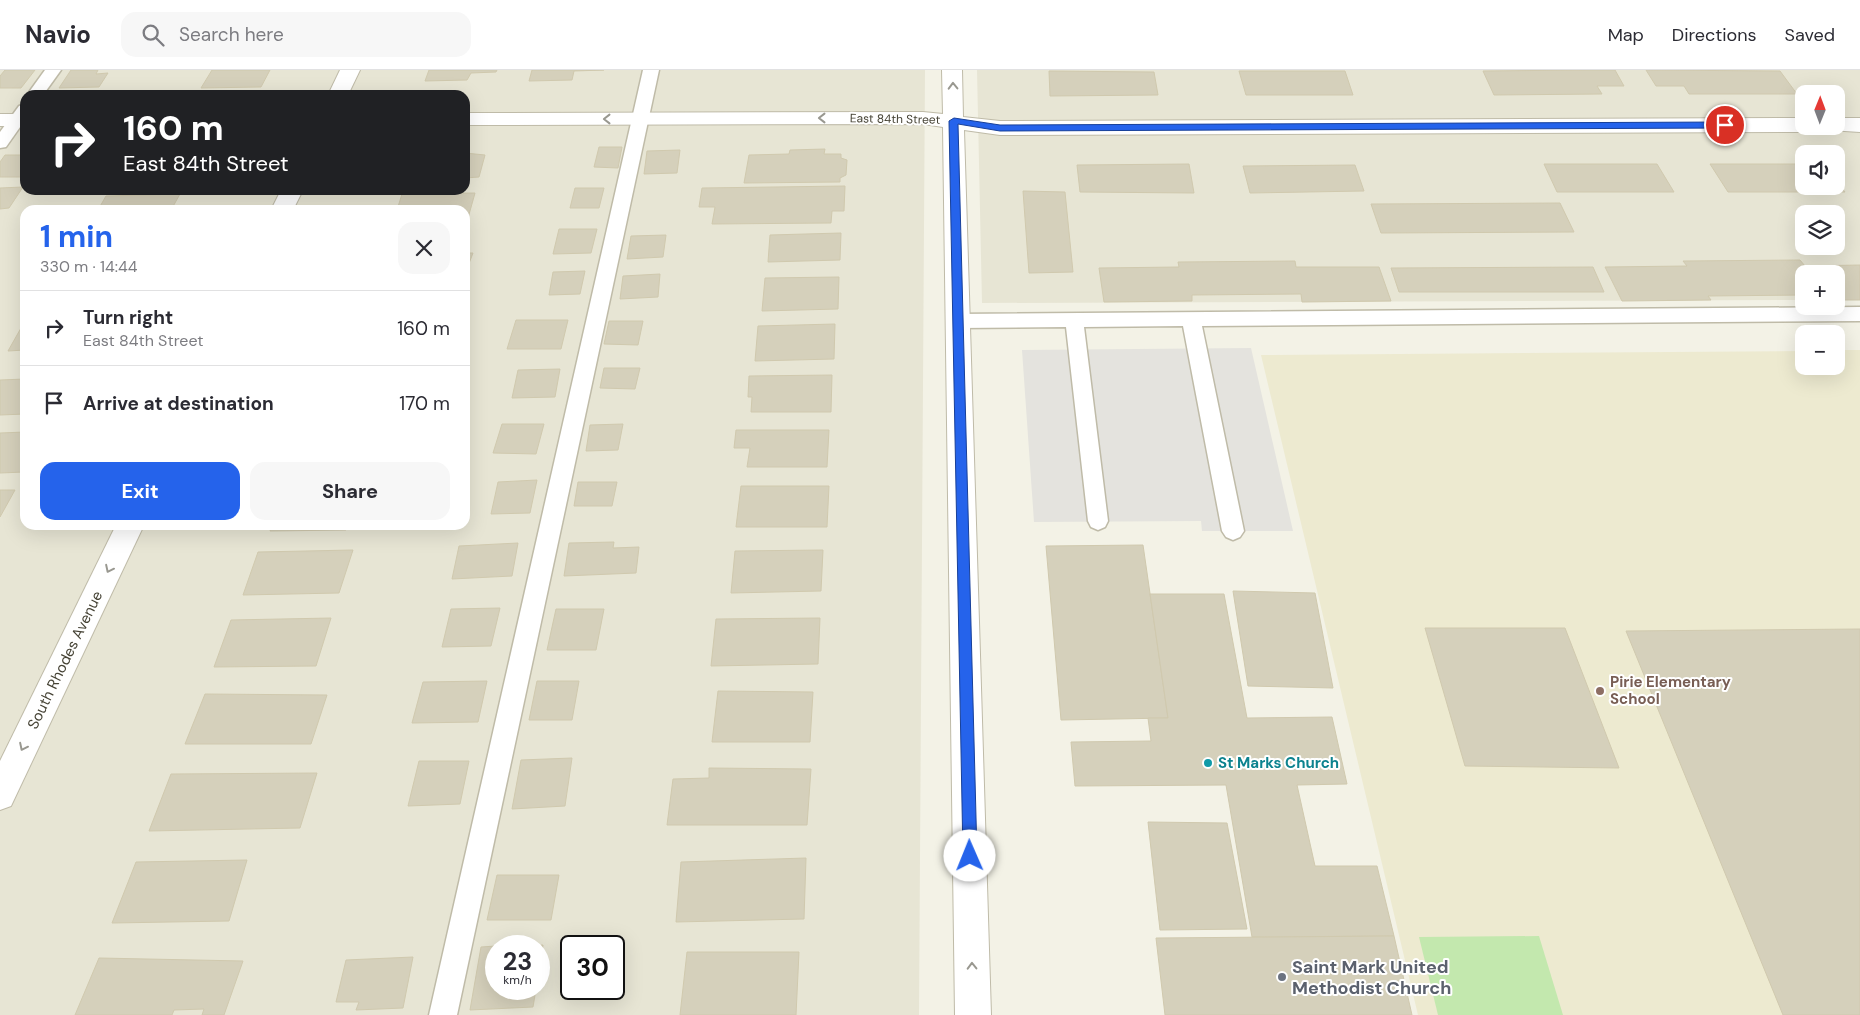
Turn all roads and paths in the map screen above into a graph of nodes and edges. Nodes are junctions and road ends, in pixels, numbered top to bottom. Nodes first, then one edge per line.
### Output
1 (54, 70) edge
2 (350, 70) edge
3 (651, 70) edge
4 (952, 70) edge
5 (39, 90) edge
6 (340, 90) edge
7 (17, 118) edge
8 (641, 118) junction
9 (470, 119) edge
10 (954, 121) junction
11 (1795, 125) edge
12 (1845, 125) edge
13 (1860, 125) edge
14 (0, 143) edge
15 (1860, 314) edge
16 (1191, 319) junction
17 (1074, 320) junction
18 (958, 321) junction
19 (1098, 521) dead end
20 (128, 530) edge
21 (1233, 531) dead end
22 (0, 795) edge
23 (442, 1015) edge
24 (973, 1015) edge

1 - 5 lane
2 - 6 street
3 - 8 lane
10 -> 4 street
7 - 14 lane
8 -> 9 street, East 84th Street
10 -> 8 street, East 84th Street
8 - 23 lane
10 - 11 street, East 84th Street
10 - 18 street
12 - 13 street
15 - 16 lane
16 - 17 lane
16 - 21 lane
17 - 18 lane
17 - 19 lane
24 -> 18 street
20 -> 22 street, South Rhodes Avenue

